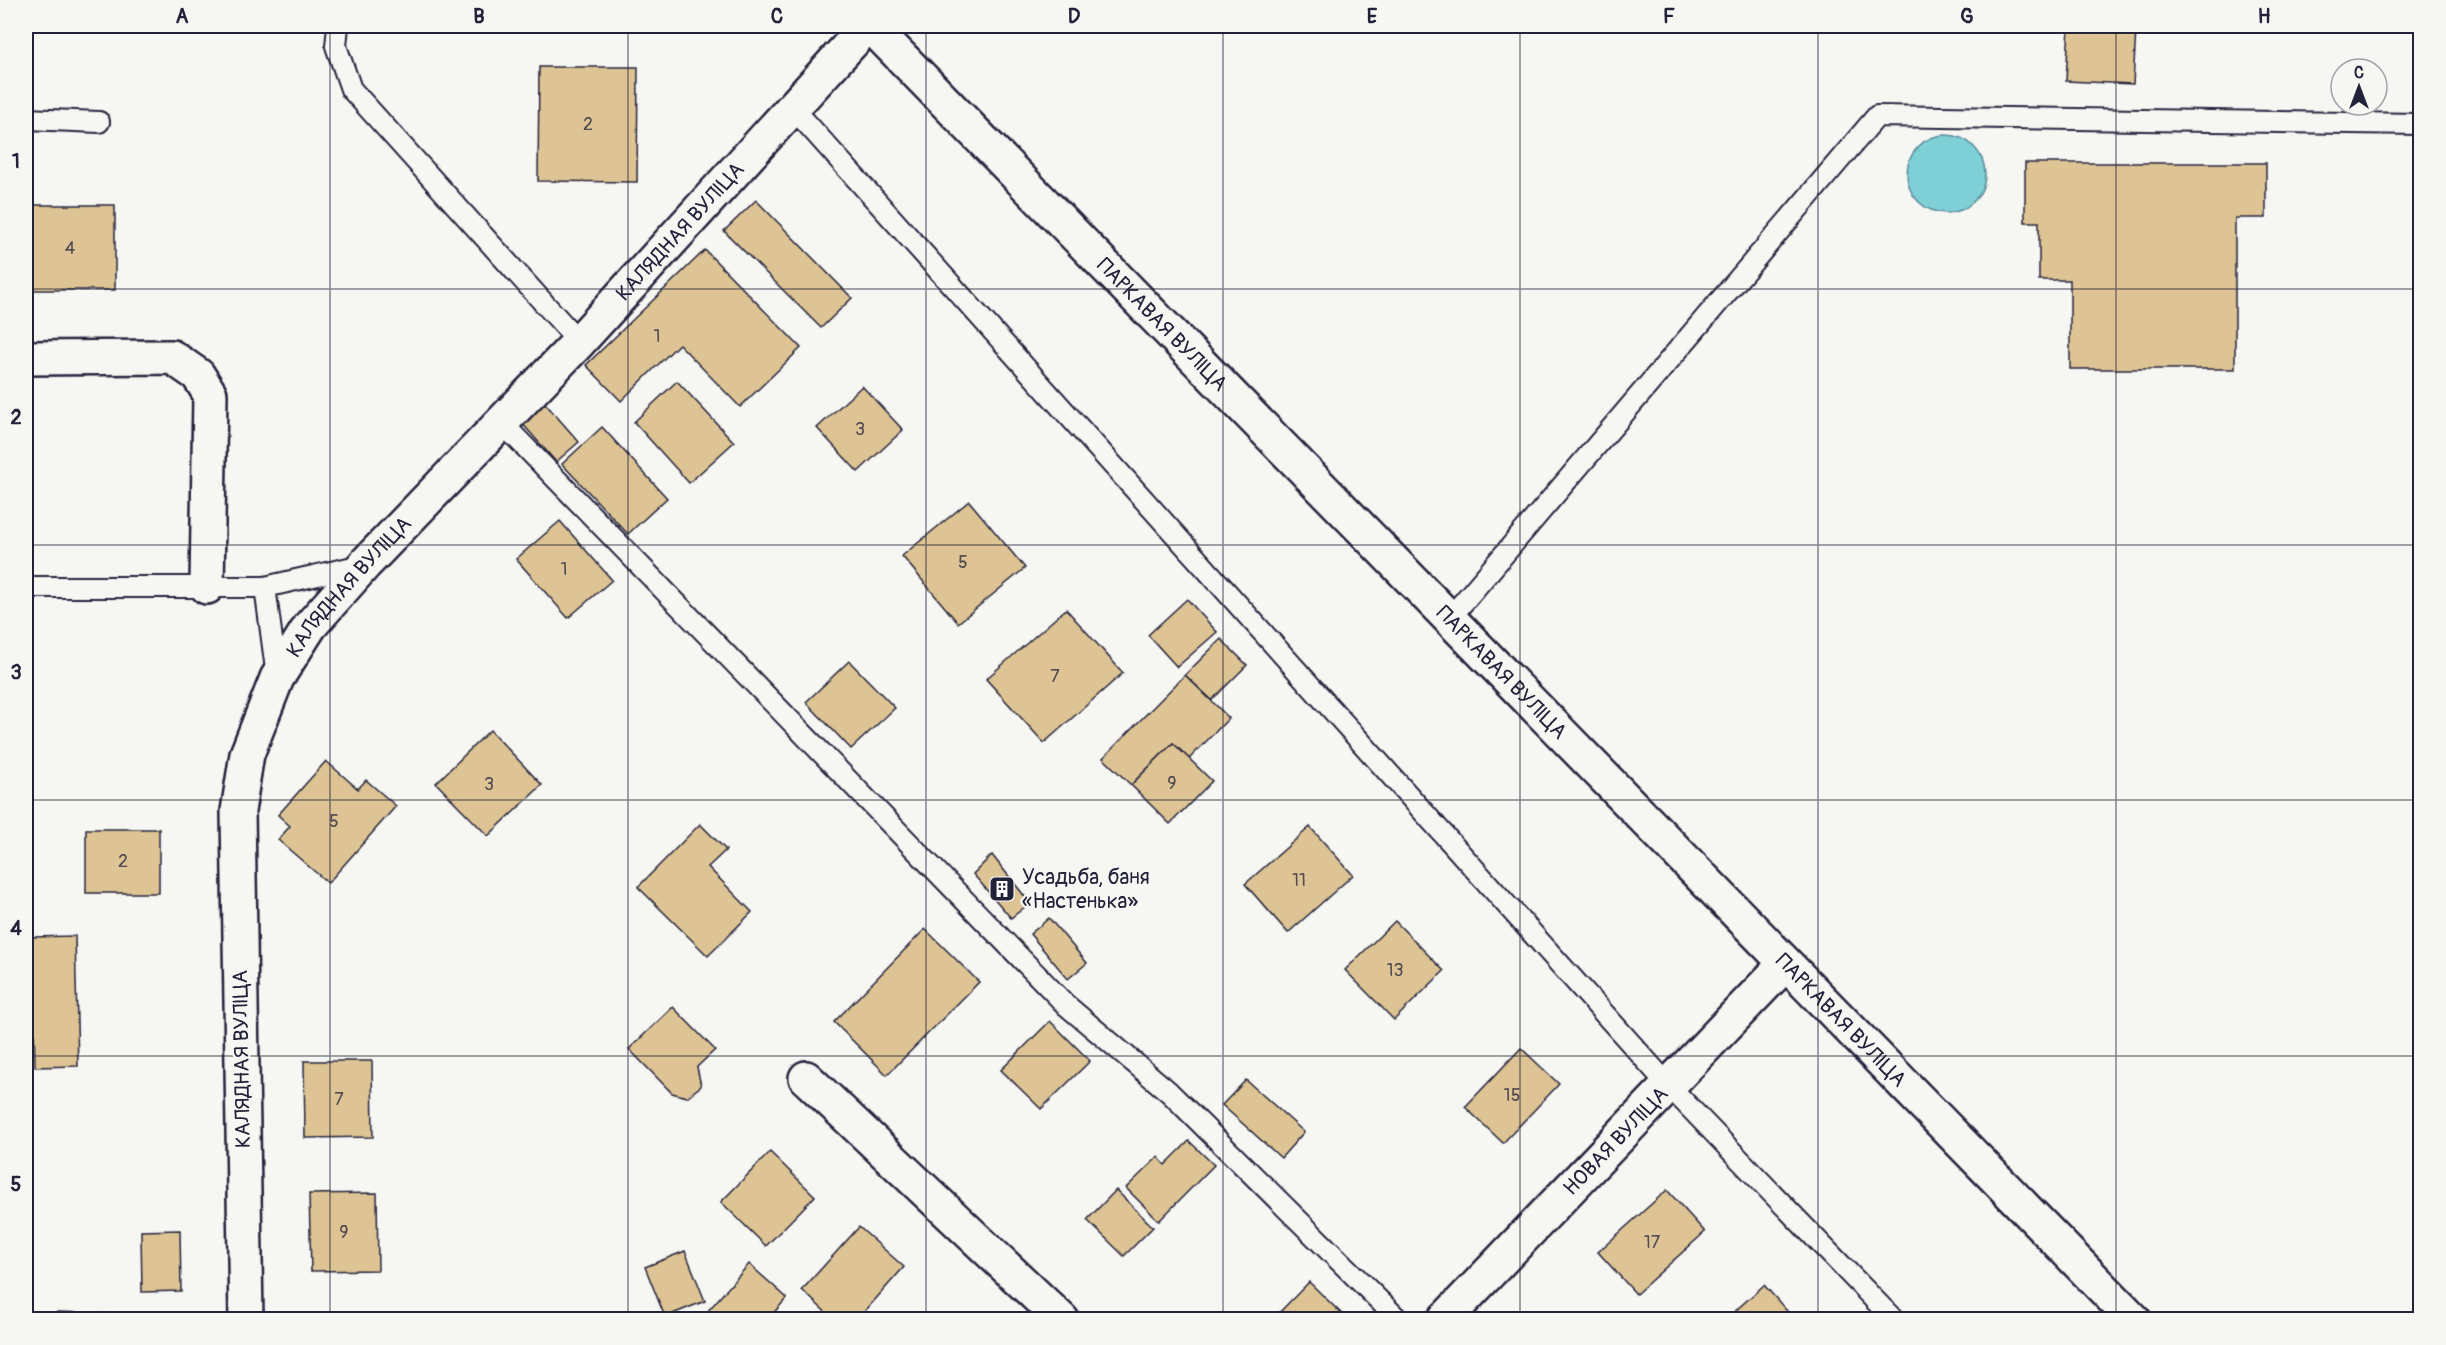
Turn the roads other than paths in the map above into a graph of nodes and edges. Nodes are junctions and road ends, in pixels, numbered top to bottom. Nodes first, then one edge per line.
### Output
1 (338, 26) edge
2 (869, 26) edge
3 (793, 108) junction
4 (26, 119) edge
5 (99, 122) dead end
6 (2421, 124) edge
7 (579, 342) junction
8 (26, 358) edge
9 (501, 422) junction
10 (365, 564) junction
11 (26, 587) edge
12 (207, 587) junction
13 (266, 587) junction
14 (1449, 619) junction
15 (277, 678) junction
16 (1785, 964) junction
17 (806, 1078) dead end
18 (1669, 1086) junction
19 (2120, 1315) edge
20 (246, 1320) edge
21 (1062, 1320) edge
22 (1399, 1320) edge
23 (1444, 1320) edge
24 (1894, 1320) edge

1 - 7 lane
2 - 3 street, КАЛЯДНАЯ ВУЛІЦА
2 - 14 street, ПАРКАВАЯ ВУЛІЦА
3 - 7 street, КАЛЯДНАЯ ВУЛІЦА
3 - 18 lane
4 - 5 lane
6 - 14 lane
7 - 9 street, КАЛЯДНАЯ ВУЛІЦА
8 - 12 street
9 - 10 street, КАЛЯДНАЯ ВУЛІЦА
9 - 22 lane
10 - 13 lane
10 - 15 street, КАЛЯДНАЯ ВУЛІЦА
11 - 12 lane
12 - 13 lane
13 - 15 lane
14 - 16 street, ПАРКАВАЯ ВУЛІЦА
15 - 20 street, КАЛЯДНАЯ ВУЛІЦА
16 - 18 street, НОВАЯ ВУЛІЦА
16 - 19 street, ПАРКАВАЯ ВУЛІЦА
17 - 21 street
18 - 23 street, НОВАЯ ВУЛІЦА
18 - 24 lane

